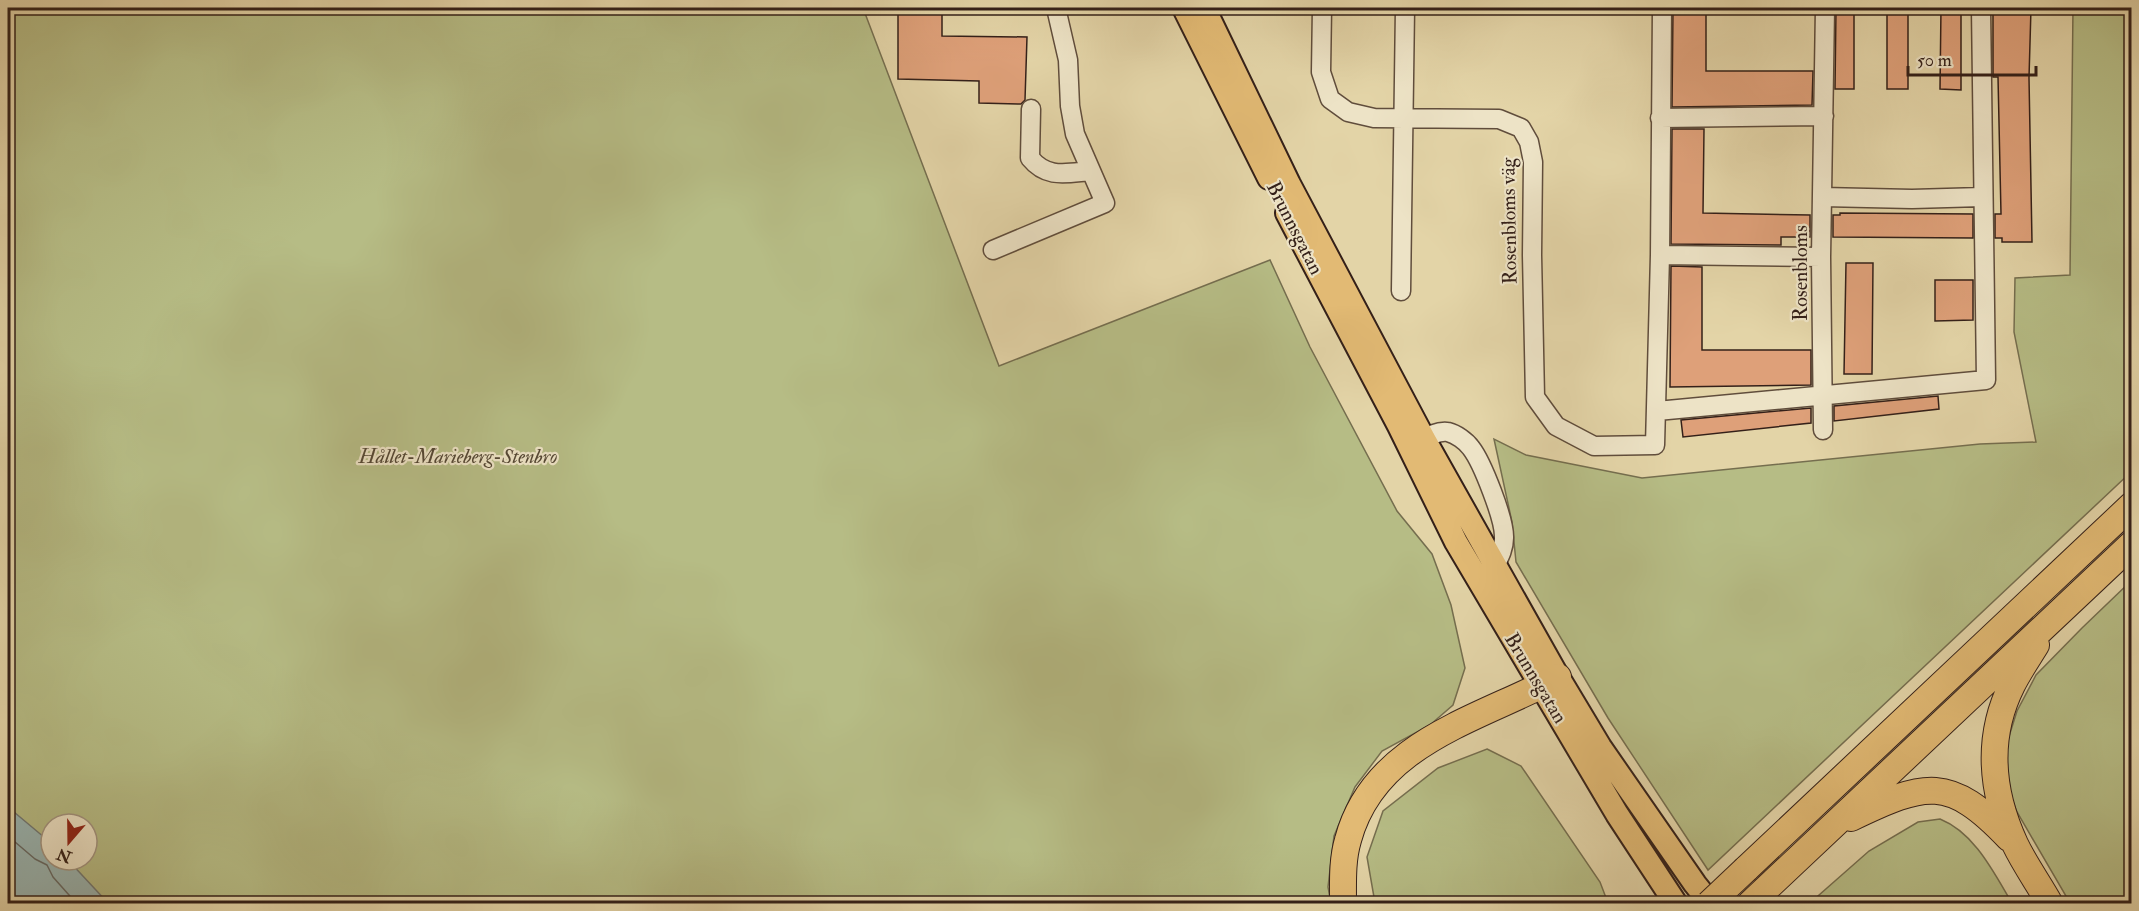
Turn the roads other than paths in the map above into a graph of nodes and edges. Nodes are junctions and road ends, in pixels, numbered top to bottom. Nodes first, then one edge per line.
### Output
1 (1056, 8) edge
2 (1184, 8) edge
3 (1204, 8) edge
4 (1322, 8) edge
5 (1405, 8) edge
6 (1662, 8) edge
7 (1825, 8) edge
8 (1981, 8) edge
9 (1031, 109) dead end
10 (1824, 116) junction
11 (1402, 118) junction
12 (1660, 118) junction
13 (1091, 171) junction
14 (1823, 197) junction
15 (1982, 197) junction
16 (993, 250) dead end
17 (1660, 255) junction
18 (1821, 257) junction
19 (1401, 291) dead end
20 (1823, 395) junction
21 (1658, 411) junction
22 (1823, 430) dead end
23 (1416, 442) junction
24 (2132, 505) edge
25 (2132, 544) edge
26 (1496, 564) junction
27 (2051, 619) junction
28 (1549, 682) junction
29 (1830, 828) junction
30 (2015, 845) junction
31 (1758, 896) edge
32 (1343, 903) edge
33 (1676, 903) edge
34 (1710, 903) edge
35 (2050, 903) edge

1 - 13 street
2 - 23 main road, Brunnsgatan
3 - 23 main road, Brunnsgatan
4 - 11 street, Rosenbloms väg
5 - 11 street
6 - 12 street, Rosenbloms väg
7 - 10 street, Rosenbloms
8 - 15 street
9 - 13 street
10 - 12 street
10 - 14 street, Rosenbloms
11 - 19 street
11 - 21 street, Rosenbloms väg
12 - 17 street, Rosenbloms väg
13 - 16 street
14 - 15 street
14 - 18 street, Rosenbloms
15 - 20 street
17 - 18 street
17 - 21 street, Rosenbloms väg
18 - 20 street, Rosenbloms
20 - 21 street
20 - 22 street, Rosenbloms
23 - 26 main road, Brunnsgatan
23 - 26 street
23 - 28 main road, Brunnsgatan
24 - 34 highway, bridge
25 - 27 highway
26 - 28 main road, Brunnsgatan
27 - 29 highway
27 - 30 highway
28 - 32 highway
28 - 33 main road, Brunnsgatan
28 - 34 main road, Brunnsgatan
29 - 30 highway
29 - 31 highway
30 - 35 highway

